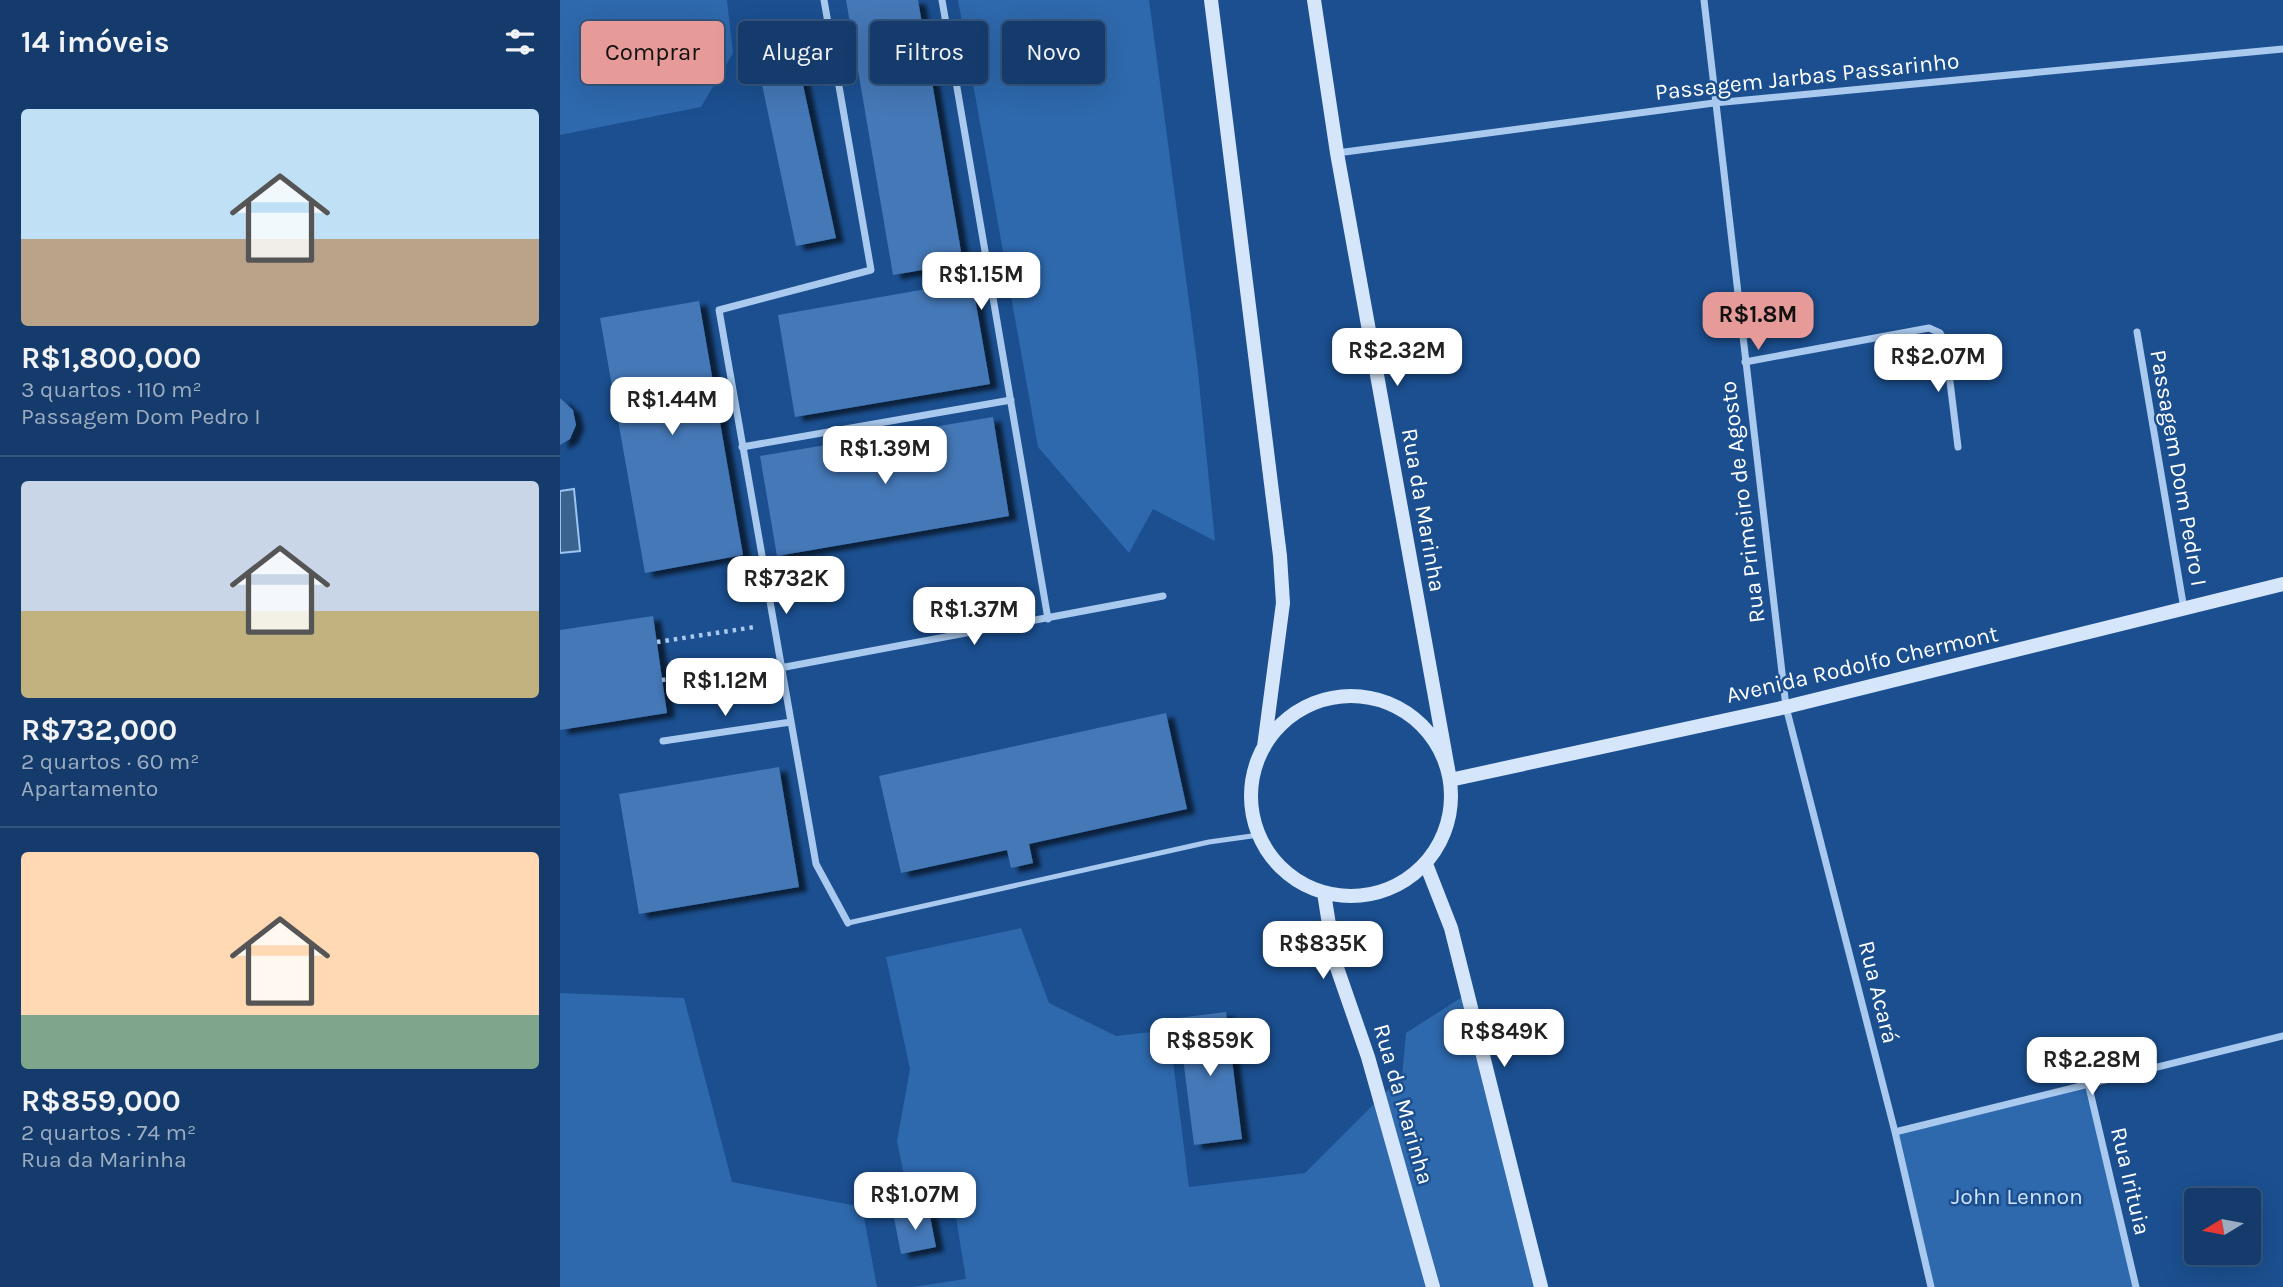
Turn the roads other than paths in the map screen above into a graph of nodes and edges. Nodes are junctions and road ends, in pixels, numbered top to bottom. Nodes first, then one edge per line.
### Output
1 (824, 0) edge
2 (942, 0) edge
3 (1211, 0) edge
4 (1314, 0) edge
5 (1704, 0) edge
6 (2283, 48) edge
7 (1714, 103) junction
8 (1337, 153) junction
9 (2137, 332) dead end
10 (1745, 362) junction
11 (1011, 400) junction
12 (742, 447) junction
13 (1958, 447) dead end
14 (2283, 584) edge
15 (1163, 596) dead end
16 (2184, 610) junction
17 (1048, 619) junction
18 (780, 665) junction
19 (1786, 707) junction
20 (791, 722) junction
21 (663, 741) dead end
22 (1264, 747) junction
23 (1450, 780) junction
24 (1259, 835) junction
25 (1426, 864) junction
26 (1324, 893) junction
27 (848, 923) joint
28 (2283, 1035) edge
29 (2088, 1083) junction
30 (1895, 1132) junction
31 (1433, 1287) edge
32 (1541, 1287) edge
33 (1931, 1287) edge
34 (2136, 1287) edge

1 - 12 street
2 - 11 street
3 - 22 main road
4 - 8 main road, Rua da Marinha
5 - 7 street, Rua Primeiro de Agosto
6 - 7 street, Passagem Jarbas Passarinho
7 - 8 street, Passagem Jarbas Passarinho
7 - 10 street, Rua Primeiro de Agosto
8 - 23 main road, Rua da Marinha
9 - 16 street, Passagem Dom Pedro I
10 - 13 street
10 - 19 street, Rua Primeiro de Agosto
11 - 12 street
11 - 17 street
12 - 18 street
14 - 16 main road, Avenida Rodolfo Chermont
15 - 17 street
16 - 19 main road, Avenida Rodolfo Chermont
17 - 18 street
18 - 20 street
19 - 23 main road, Avenida Rodolfo Chermont
19 - 30 street, Rua Acará
20 - 21 street
20 - 27 street
22 - 23 main road
22 - 24 main road
23 - 25 main road
24 - 26 main road
24 - 27 lane
25 - 26 main road
25 - 32 main road
26 - 31 main road, Rua da Marinha
28 - 29 street
29 - 30 street
29 - 34 street, Rua Irituia
30 - 33 street, Rua Acará

